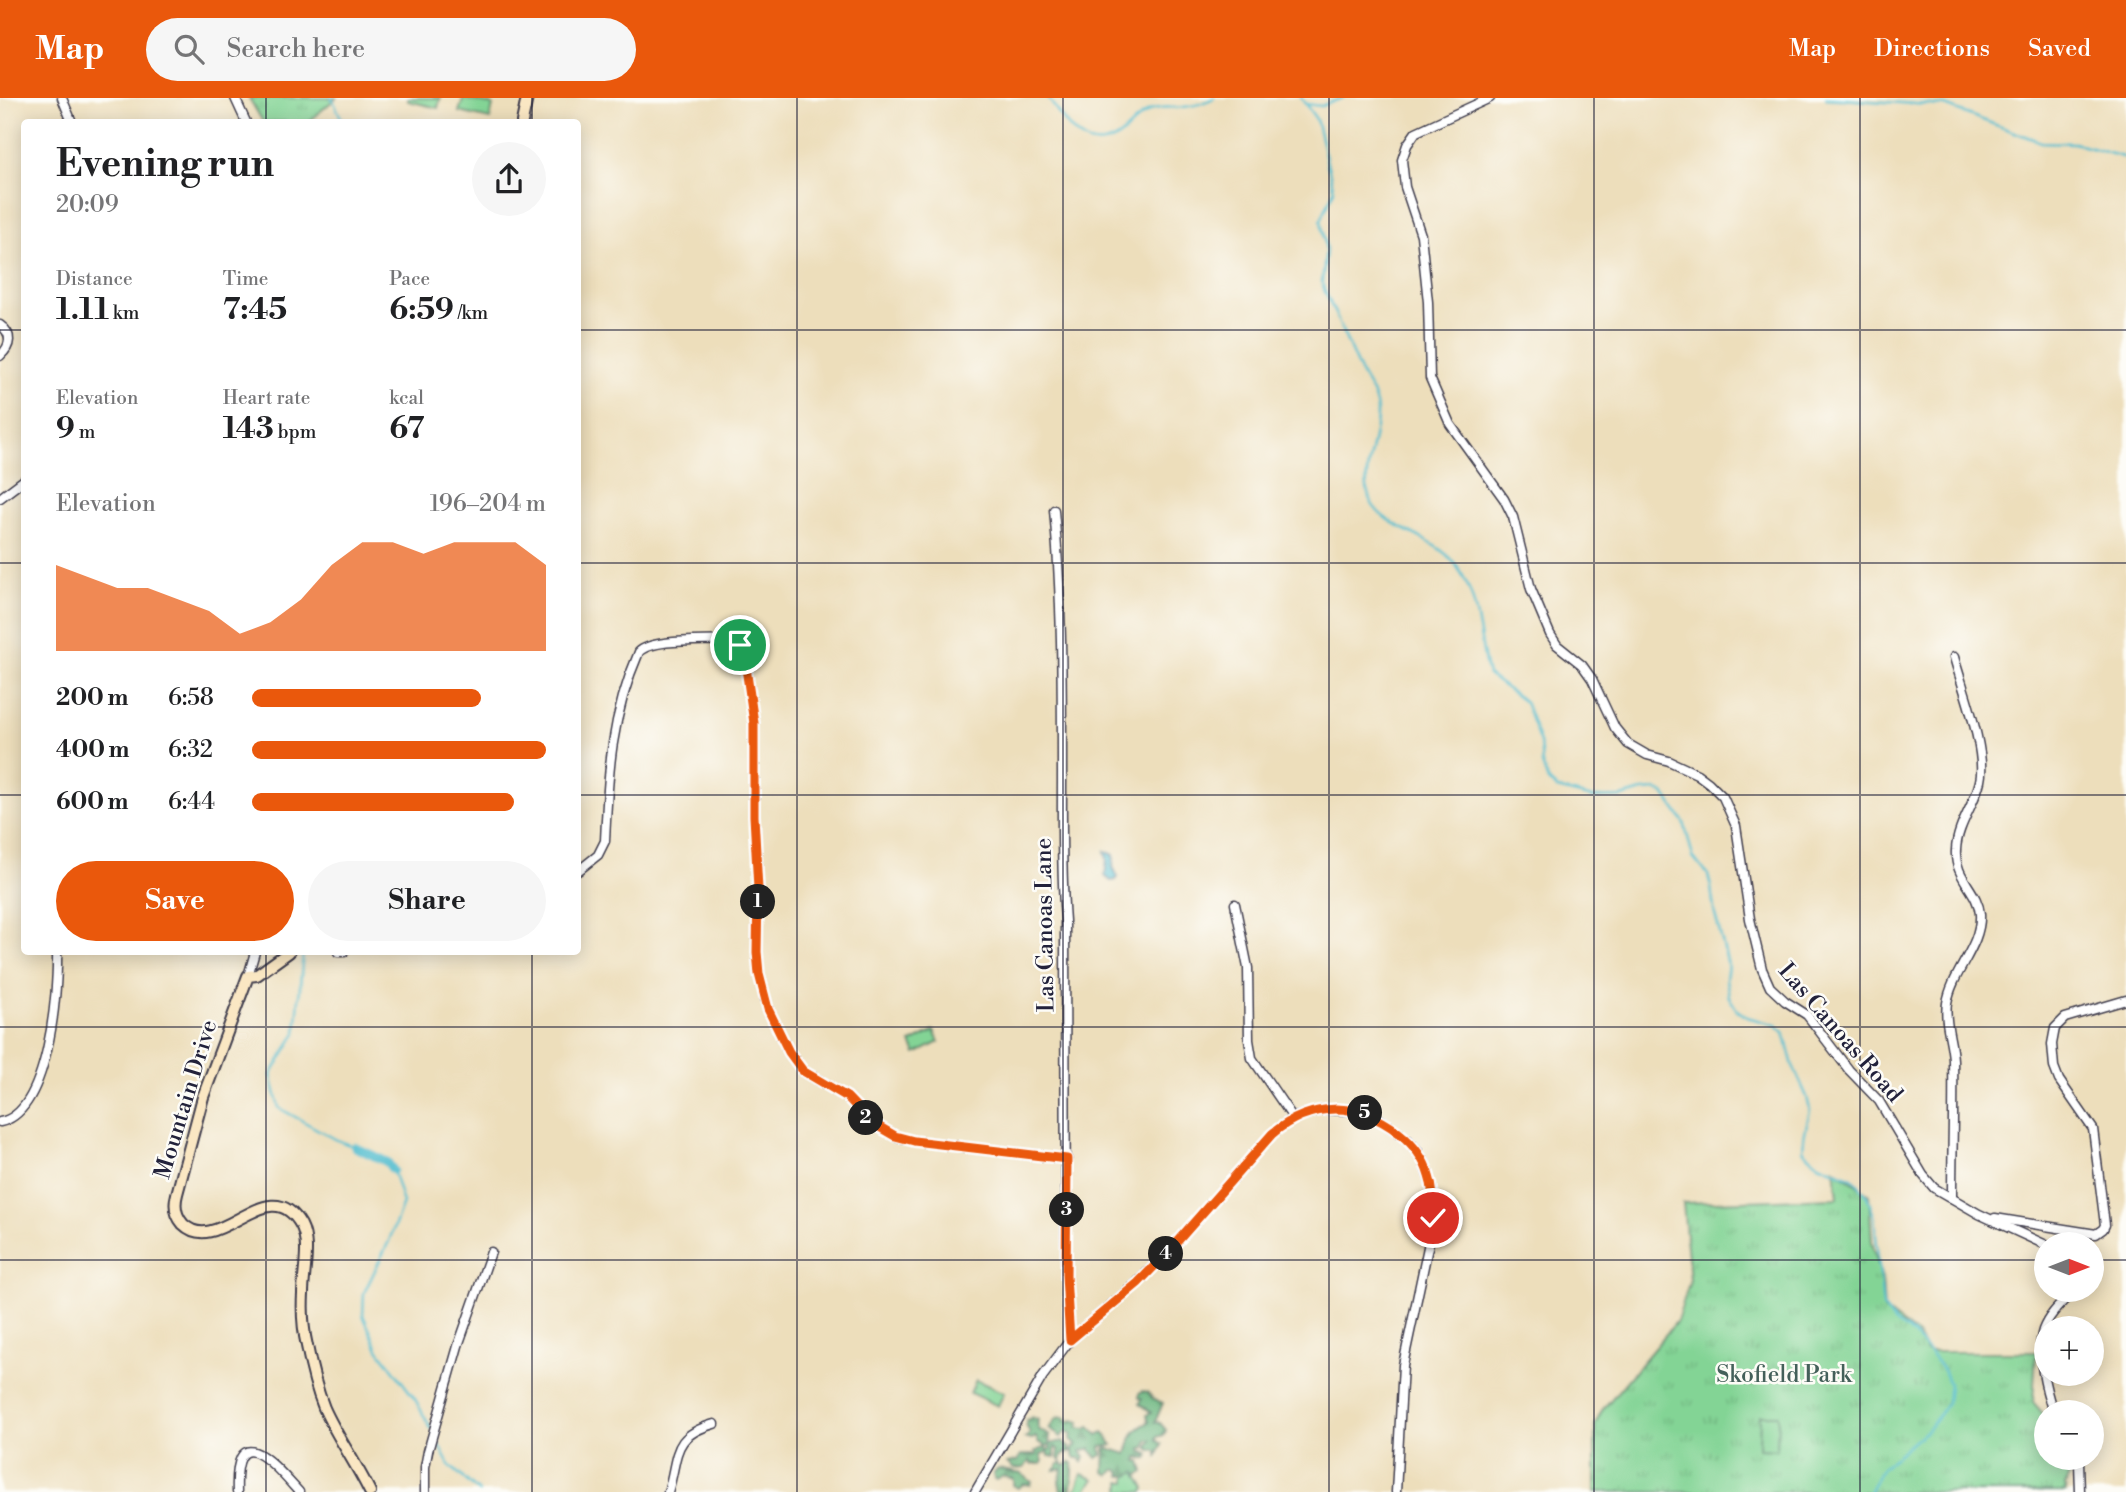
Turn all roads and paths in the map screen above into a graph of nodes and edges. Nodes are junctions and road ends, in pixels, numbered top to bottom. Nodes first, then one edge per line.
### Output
1 (62, 98) edge
2 (236, 98) edge
3 (527, 98) edge
4 (1490, 98) edge
5 (71, 119) edge
6 (245, 119) edge
7 (523, 119) edge
8 (0, 325) edge
9 (0, 356) edge
10 (21, 482) edge
11 (0, 498) edge
12 (1054, 510) dead end
13 (1954, 657) dead end
14 (581, 869) edge
15 (1235, 904) dead end
16 (57, 955) edge
17 (255, 955) edge
18 (285, 955) edge
19 (247, 976) junction
20 (2126, 1000) edge
21 (1293, 1118) junction
22 (0, 1122) edge
23 (1067, 1159) junction
24 (1952, 1198) junction
25 (1985, 1217) junction
26 (2034, 1239) edge
27 (491, 1252) dead end
28 (2062, 1302) edge
29 (1070, 1340) junction
30 (2050, 1400) edge
31 (714, 1424) dead end
32 (2079, 1470) edge
33 (368, 1489) edge
34 (237, 1492) edge
35 (299, 1492) edge
36 (380, 1492) edge
37 (425, 1492) edge
38 (668, 1492) edge
39 (975, 1492) edge
40 (1396, 1492) edge
41 (2080, 1492) edge

1 - 5 street
2 - 6 street
3 - 7 main road
4 - 24 street, Las Canoas Road
8 - 9 street
10 - 11 street
12 - 23 street, Las Canoas Lane
13 - 24 street
14 - 23 street
15 - 21 street
16 - 22 street
17 - 19 street, Mountain Drive
18 - 19 main road
19 - 33 main road, Mountain Drive
20 - 25 street
21 - 29 street
21 - 40 street
23 - 29 street, Las Canoas Lane
24 - 25 street, Las Canoas Road
25 - 26 street, Las Canoas Road
27 - 37 street
28 - 30 street
29 - 39 street
31 - 38 street
32 - 41 street
33 - 36 street
34 - 35 street

